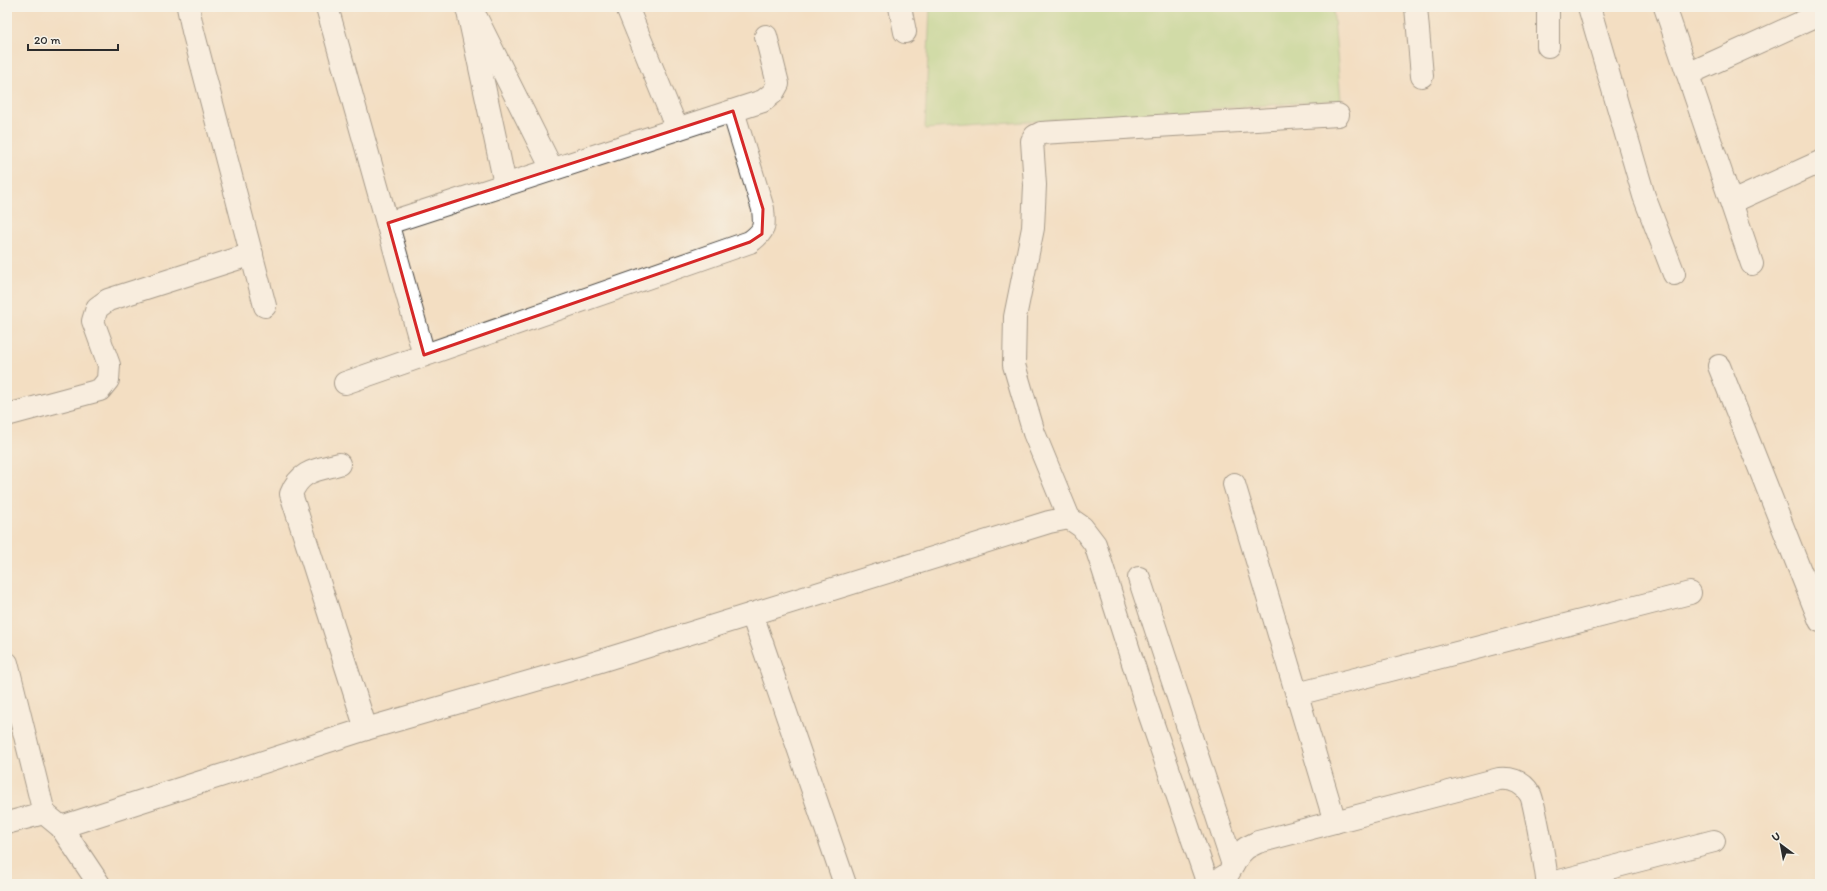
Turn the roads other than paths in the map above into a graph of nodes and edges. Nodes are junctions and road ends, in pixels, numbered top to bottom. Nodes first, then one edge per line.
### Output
1 (188, 7) edge
2 (327, 7) edge
3 (466, 7) edge
4 (471, 7) edge
5 (627, 7) edge
6 (900, 7) edge
7 (1416, 7) edge
8 (1548, 7) edge
9 (1589, 7) edge
10 (1666, 7) edge
11 (1820, 14) edge
12 (905, 32) dead end
13 (766, 36) dead end
14 (1548, 46) dead end
15 (1688, 74) junction
16 (1422, 76) dead end
17 (733, 111) junction
18 (1338, 115) dead end
19 (677, 129) junction
20 (1820, 162) edge
21 (552, 169) junction
22 (505, 184) junction
23 (1732, 202) junction
24 (388, 223) junction
25 (252, 254) junction
26 (1752, 264) dead end
27 (1674, 274) dead end
28 (265, 306) dead end
29 (424, 355) junction
30 (1719, 366) dead end
31 (346, 382) dead end
32 (7, 415) edge
33 (339, 464) dead end
34 (1234, 484) dead end
35 (1069, 518) junction
36 (1140, 578) dead end
37 (1690, 593) dead end
38 (752, 614) junction
39 (1820, 621) edge
40 (7, 663) edge
41 (1297, 694) junction
42 (366, 729) junction
43 (44, 812) junction
44 (1336, 822) junction
45 (7, 823) edge
46 (61, 827) junction
47 (1714, 841) dead end
48 (1232, 864) junction
49 (99, 884) edge
50 (845, 884) edge
51 (1210, 884) edge
52 (1548, 884) edge

1 - 25 street
2 - 24 street
3 - 22 street
4 - 21 street
5 - 19 street
6 - 12 street
7 - 16 street
8 - 14 street
9 - 27 street
10 - 15 street
11 - 15 street
13 - 17 street
15 - 23 street
17 - 19 street
17 - 29 street
18 - 35 street
19 - 21 street
20 - 23 street
21 - 22 street
22 - 24 street
23 - 26 street
24 - 29 street
25 - 28 street
25 - 32 street
29 - 31 street
30 - 39 street
33 - 42 street
34 - 41 street
35 - 38 street
35 - 51 street
36 - 48 street
37 - 41 street
38 - 42 street
38 - 50 street
40 - 43 street
41 - 44 street
42 - 46 street
43 - 45 street
43 - 46 street
44 - 48 street
44 - 52 street
46 - 49 street
47 - 52 street
48 - 51 street

